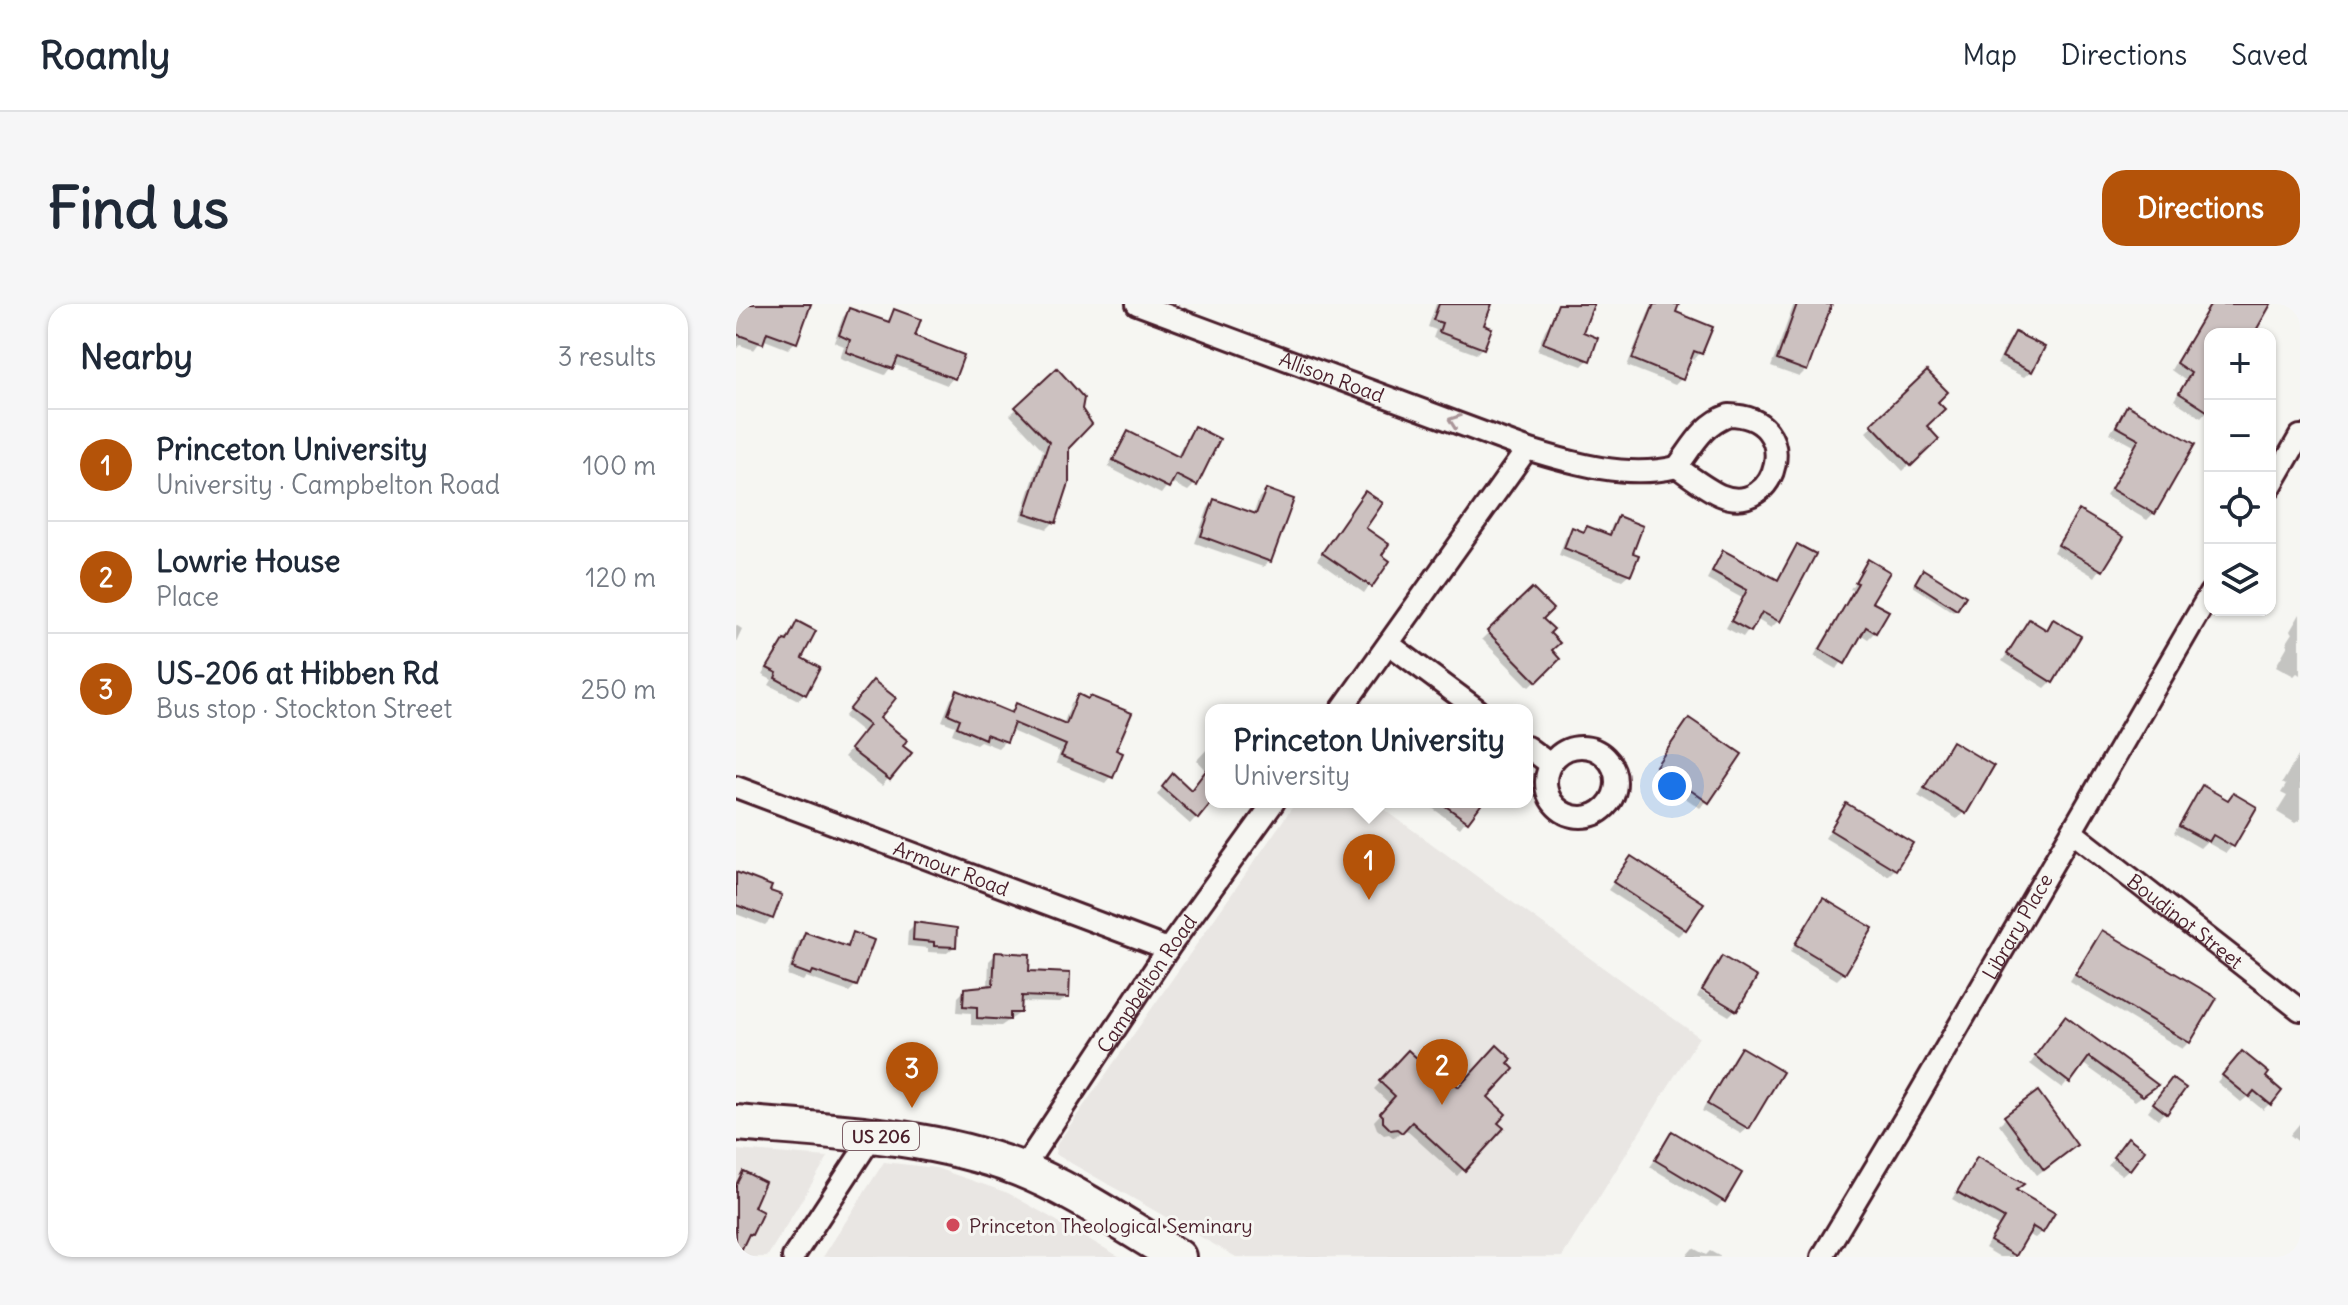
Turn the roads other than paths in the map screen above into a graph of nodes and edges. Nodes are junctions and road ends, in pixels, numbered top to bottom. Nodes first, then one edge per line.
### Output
1 (1137, 304) edge
2 (2300, 436) edge
3 (1527, 449) junction
4 (1677, 467) junction
5 (2276, 478) edge
6 (2204, 603) edge
7 (1389, 644) junction
8 (1345, 704) edge
9 (1470, 704) edge
10 (1533, 751) edge
11 (1550, 764) dead end
12 (736, 787) edge
13 (1270, 808) edge
14 (2072, 832) junction
15 (1168, 949) junction
16 (2300, 1010) edge
17 (736, 1123) edge
18 (873, 1135) junction
19 (1022, 1170) junction
20 (793, 1257) edge
21 (1178, 1257) edge
22 (1822, 1257) edge

3 -> 1 street, Allison Road
2 - 5 street
3 - 4 street, Allison Road
3 - 7 street
4 - 4 street
6 - 14 street, Library Place
7 - 8 street
7 - 9 street
10 - 11 street
12 - 15 street, Armour Road
13 - 15 street, Campbelton Road
14 - 16 street, Boudinot Street
14 - 22 street, Library Place
15 - 19 street, Campbelton Road
17 - 18 highway, US 206
18 - 19 highway, US 206
18 - 20 street
19 - 21 highway, US 206

